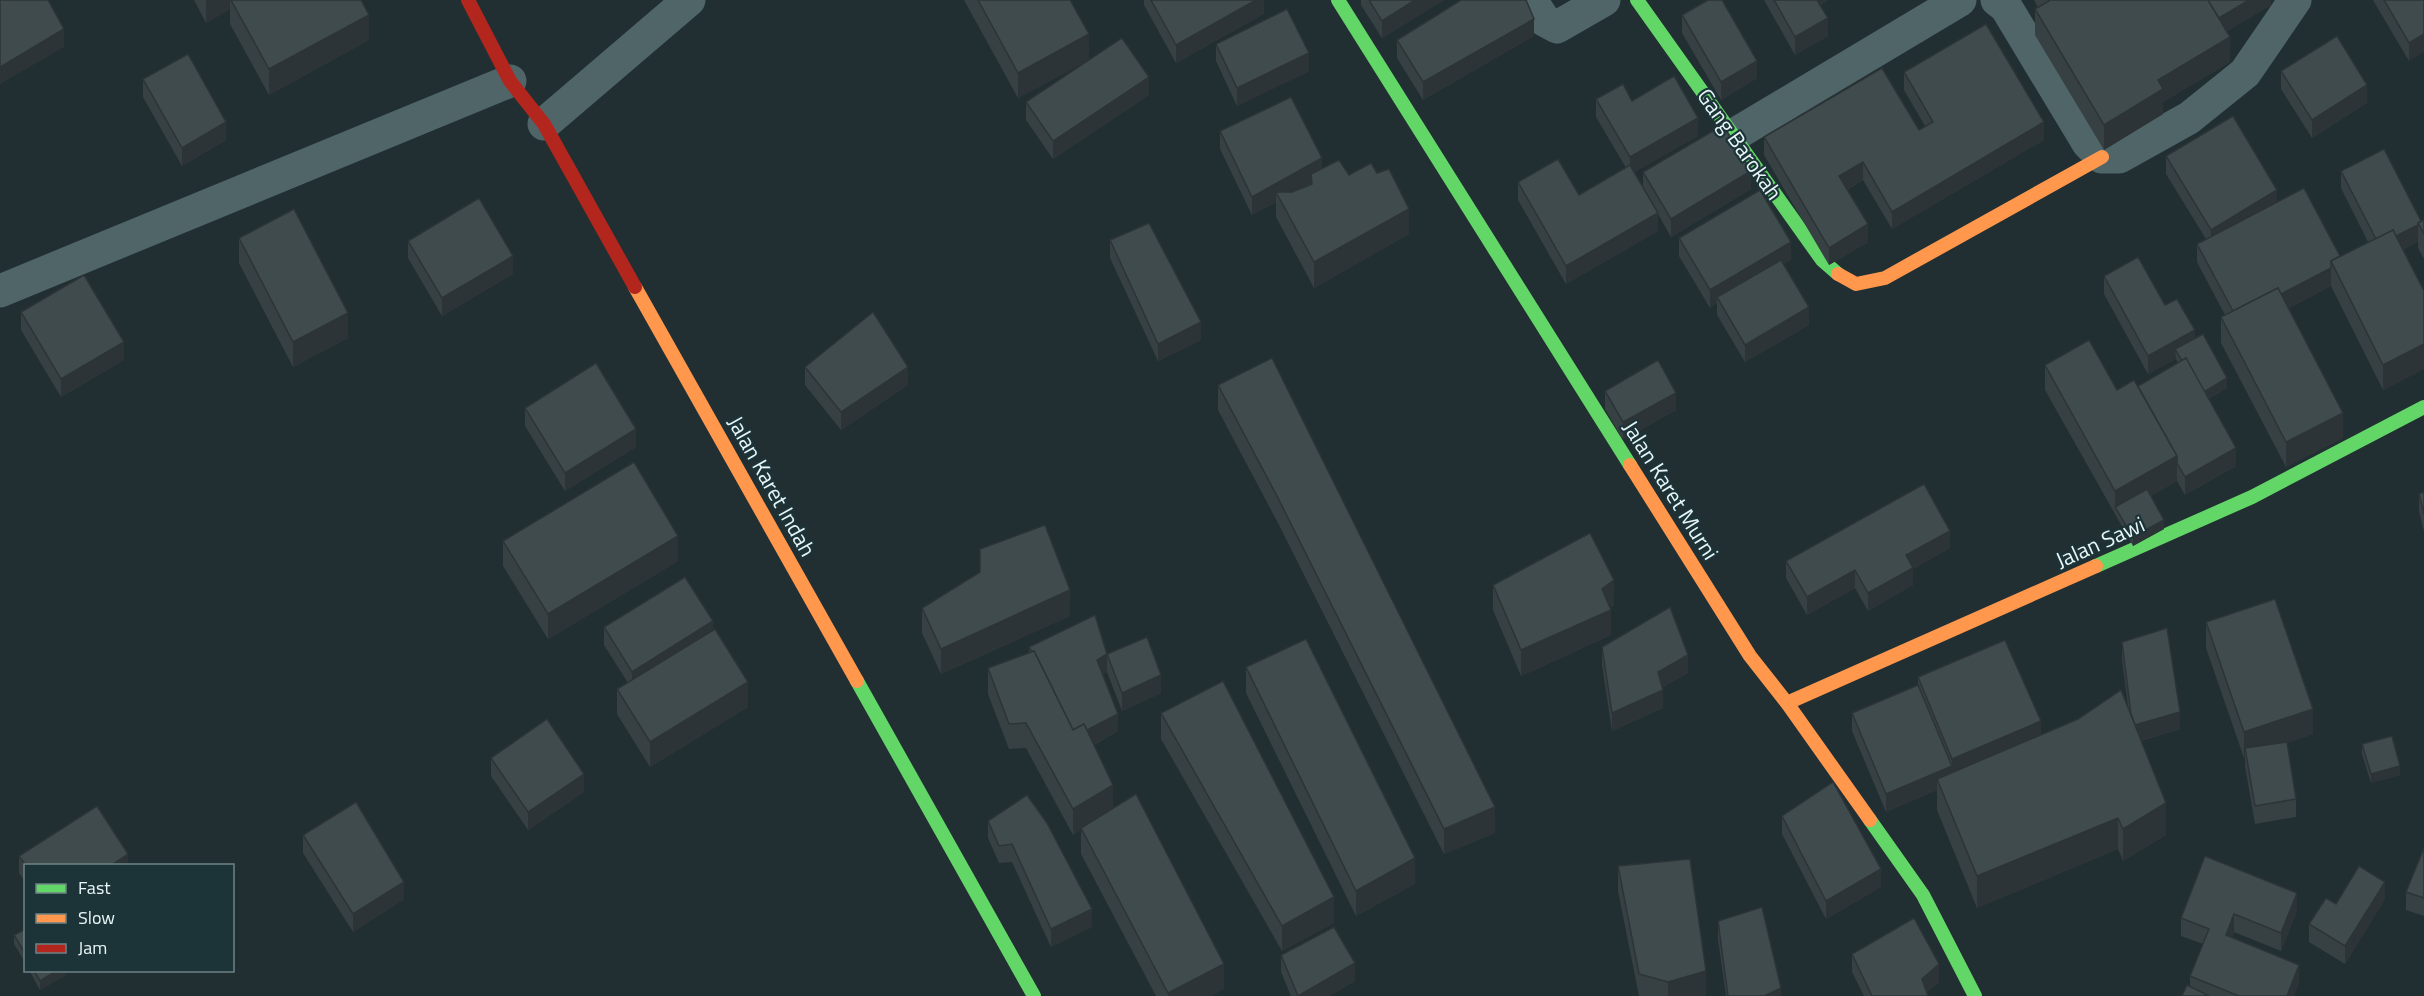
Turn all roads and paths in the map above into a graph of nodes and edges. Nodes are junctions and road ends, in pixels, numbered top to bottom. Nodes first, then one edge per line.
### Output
1 (468, 0) edge
2 (689, 0) edge
3 (1338, 0) edge
4 (1532, 0) edge
5 (1604, 0) edge
6 (1637, 0) edge
7 (1959, 0) edge
8 (1997, 0) edge
9 (2295, 0) edge
10 (510, 81) junction
11 (544, 124) junction
12 (1734, 135) junction
13 (2102, 157) junction
14 (0, 291) edge
15 (2424, 407) edge
16 (1787, 703) junction
17 (1034, 996) edge
18 (1975, 996) edge

1 - 10 street, Jalan Karet Indah
2 - 11 street
3 - 16 street, Jalan Karet Murni
4 - 5 street
6 - 12 street, Gang Barokah
7 - 12 street
8 - 13 street
9 - 13 street
10 - 11 street, Jalan Karet Indah
10 - 14 street
11 - 17 street, Jalan Karet Indah
12 - 13 street, Gang Barokah
15 - 16 street, Jalan Sawi
16 - 18 street, Jalan Karet Murni

